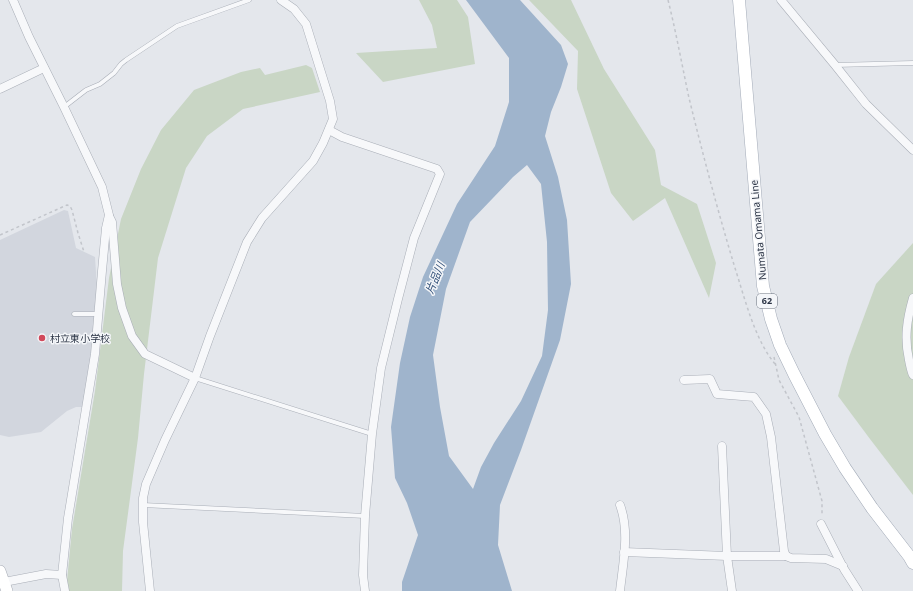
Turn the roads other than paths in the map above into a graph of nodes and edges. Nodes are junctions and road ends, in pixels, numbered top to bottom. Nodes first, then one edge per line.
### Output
1 (13, 0) edge
2 (249, 0) edge
3 (281, 0) edge
4 (739, 0) edge
5 (781, 0) edge
6 (913, 62) edge
7 (835, 65) junction
8 (44, 68) junction
9 (0, 89) edge
10 (64, 107) junction
11 (329, 130) junction
12 (913, 150) edge
13 (109, 215) junction
14 (913, 298) edge
15 (74, 314) dead end
16 (99, 314) junction
17 (913, 375) edge
18 (195, 378) junction
19 (684, 380) dead end
20 (372, 434) junction
21 (722, 446) dead end
22 (143, 505) junction
23 (620, 505) dead end
24 (365, 516) junction
25 (821, 524) road end
26 (624, 552) junction
27 (727, 556) junction
28 (786, 556) junction
29 (913, 563) edge
30 (843, 566) junction
31 (0, 571) edge
32 (62, 575) junction
33 (5, 587) edge
34 (65, 591) edge
35 (150, 591) edge
36 (365, 591) edge
37 (620, 591) edge
38 (732, 591) edge
39 (858, 591) edge

1 - 8 street
2 - 10 lane
3 - 11 street
4 - 29 main road, Numata Omama Line / 62
5 - 7 street
6 - 7 lane
7 - 12 street
8 - 9 street
8 - 10 street
10 - 13 street
11 - 18 street
11 - 20 street
13 - 16 street
13 - 18 street
14 - 17 street
15 - 16 lane
16 - 32 street
18 - 20 lane
18 - 22 street
19 - 28 street
20 - 24 street
21 - 27 street
22 - 24 lane
22 - 35 street
23 - 26 street
24 - 36 street
25 - 30 street
26 - 27 street
26 - 37 street
27 - 28 street
27 - 38 street
28 - 30 street
30 - 39 street
31 - 33 main road
32 - 33 street
32 - 34 street

